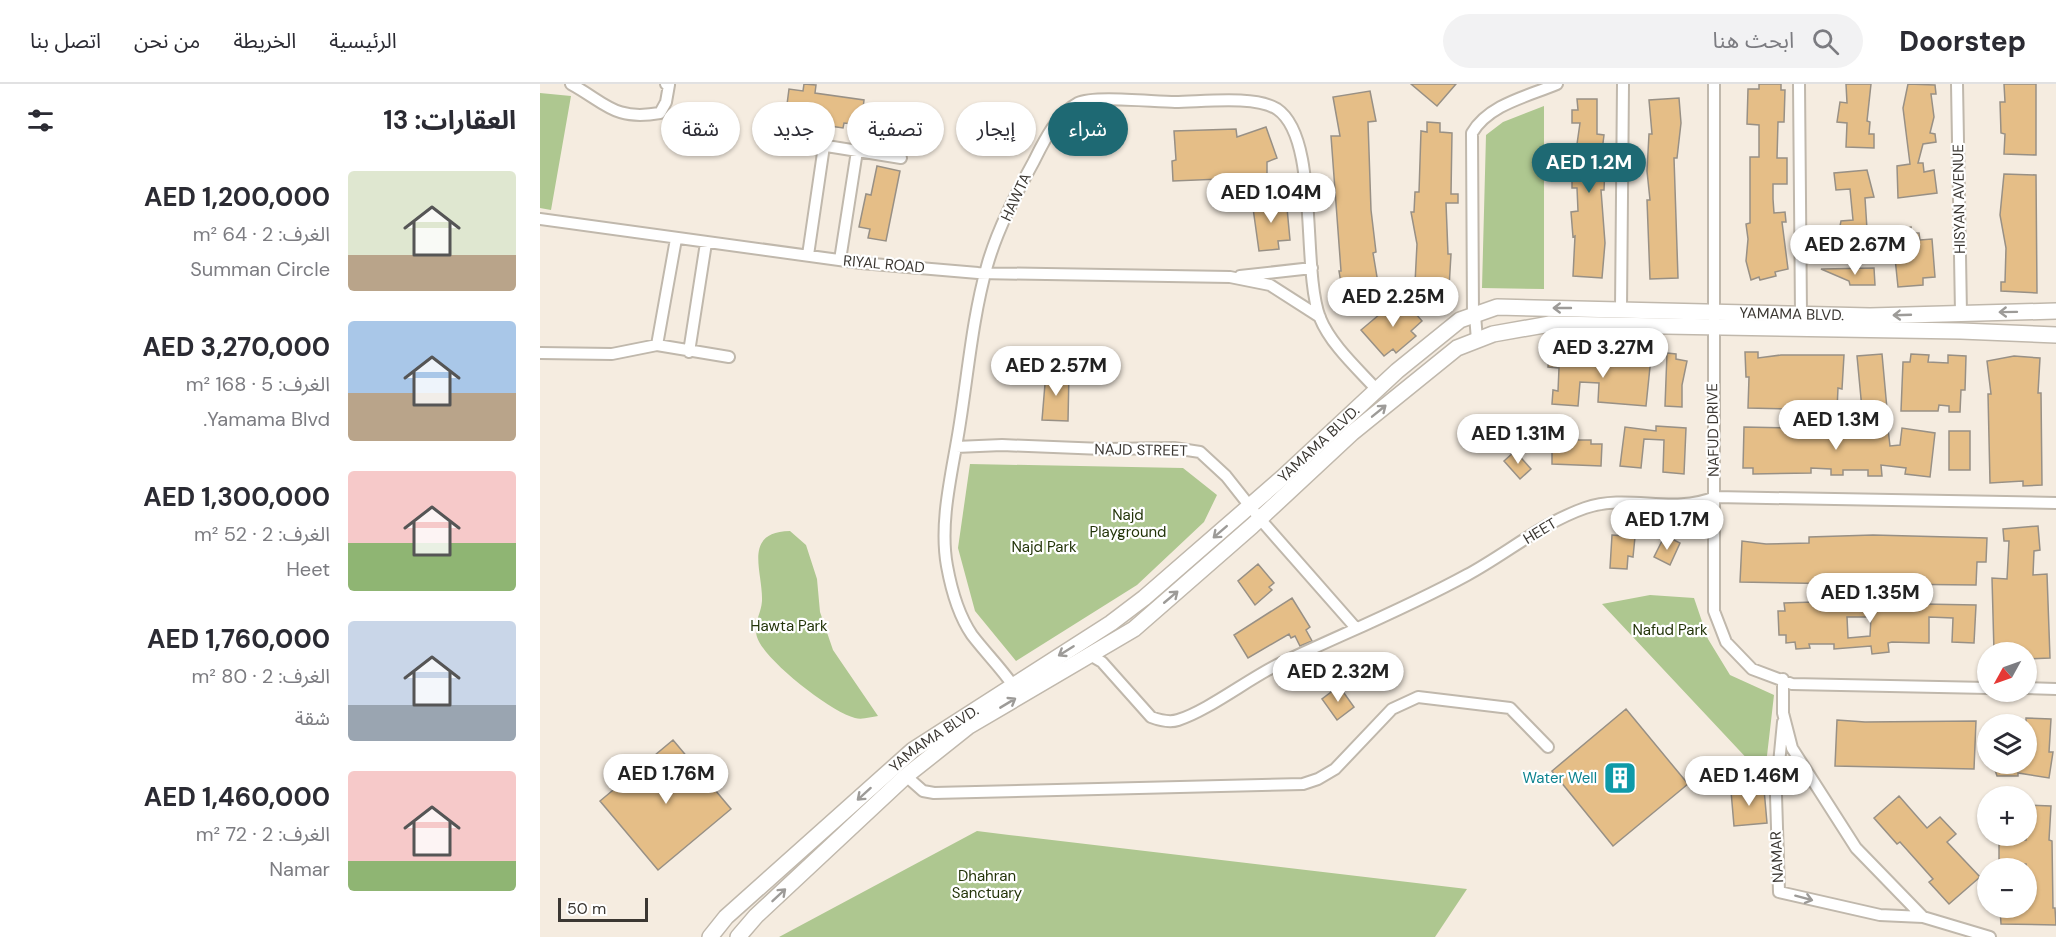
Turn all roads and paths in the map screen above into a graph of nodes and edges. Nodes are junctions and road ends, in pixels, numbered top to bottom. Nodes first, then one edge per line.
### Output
1 (573, 84) edge
2 (666, 84) edge
3 (1557, 84) edge
4 (1623, 84) edge
5 (1714, 84) edge
6 (1799, 84) edge
7 (1957, 84) edge
8 (823, 156) edge
9 (855, 156) edge
10 (888, 156) edge
11 (901, 158) dead end
12 (540, 219) edge
13 (676, 239) junction
14 (706, 243) junction
15 (808, 255) junction
16 (840, 260) junction
17 (1312, 268) junction
18 (985, 273) junction
19 (1230, 277) junction
20 (1621, 309) junction
21 (1712, 311) junction
22 (2056, 311) edge
23 (1961, 313) junction
24 (1801, 314) junction
25 (1474, 315) junction
26 (1320, 317) junction
27 (1712, 328) junction
28 (2056, 335) edge
29 (1477, 340) junction
30 (657, 345) junction
31 (689, 352) junction
32 (540, 353) edge
33 (729, 357) dead end
34 (1377, 390) junction
35 (956, 447) junction
36 (1715, 497) junction
37 (2056, 503) edge
38 (1251, 506) junction
39 (1260, 519) junction
40 (1355, 627) junction
41 (1089, 655) junction
42 (1783, 680) junction
43 (1012, 684) junction
44 (1977, 688) edge
45 (2037, 688) edge
46 (2056, 689) edge
47 (1784, 713) junction
48 (1548, 747) dead end
49 (906, 776) junction
50 (1923, 917) junction
51 (710, 937) edge
52 (738, 937) edge
53 (1990, 937) edge

1 - 2 street
3 - 25 street
4 - 20 street
5 - 21 street, NAFUD DRIVE
6 - 24 street
7 - 23 street, HISYAN AVENUE
8 - 15 street
9 - 16 street
10 - 11 street
12 - 13 street, RIYAL ROAD
13 - 14 street, RIYAL ROAD
13 - 30 street
14 - 15 street, RIYAL ROAD
14 - 31 street
15 - 16 street, RIYAL ROAD
16 - 18 street, RIYAL ROAD
17 - 18 street, HAWTA
17 - 19 street, RIYAL ROAD
17 - 26 street, HAWTA
18 - 19 street, RIYAL ROAD
18 - 35 street, HAWTA
19 - 26 street, RIYAL ROAD
20 - 21 main road, YAMAMA BLVD.
20 -> 25 main road, YAMAMA BLVD.
21 - 24 main road, YAMAMA BLVD.
21 - 27 street, NAFUD DRIVE
22 -> 23 main road, YAMAMA BLVD.
23 -> 24 main road, YAMAMA BLVD.
25 - 29 street
25 - 34 main road, YAMAMA BLVD.
26 - 34 street, HAWTA
27 - 28 main road, YAMAMA BLVD.
27 - 29 main road, YAMAMA BLVD.
27 - 36 street, NAFUD DRIVE
39 -> 29 main road, YAMAMA BLVD.
30 - 31 street
30 - 32 street
31 - 33 street
34 - 38 main road, YAMAMA BLVD.
35 - 38 street, NAJD STREET
35 - 43 street, HAWTA
36 - 37 street, HEET
36 - 40 street, HEET
36 - 42 street, NAFUD DRIVE
38 - 39 street, NAJD STREET
38 -> 43 main road, YAMAMA BLVD.
39 - 40 street, NAJD STREET
41 -> 39 main road, YAMAMA BLVD.
40 - 41 street, HEET
49 -> 41 main road, YAMAMA BLVD.
42 - 44 street, NAFUD DRIVE
42 - 47 street, NAMAR
43 -> 51 main road, YAMAMA BLVD.
45 - 46 street
47 - 50 street, NAMAR
47 -> 50 street, NAMAR
48 - 49 street
52 -> 49 main road, YAMAMA BLVD.
50 - 53 street, NAMAR

